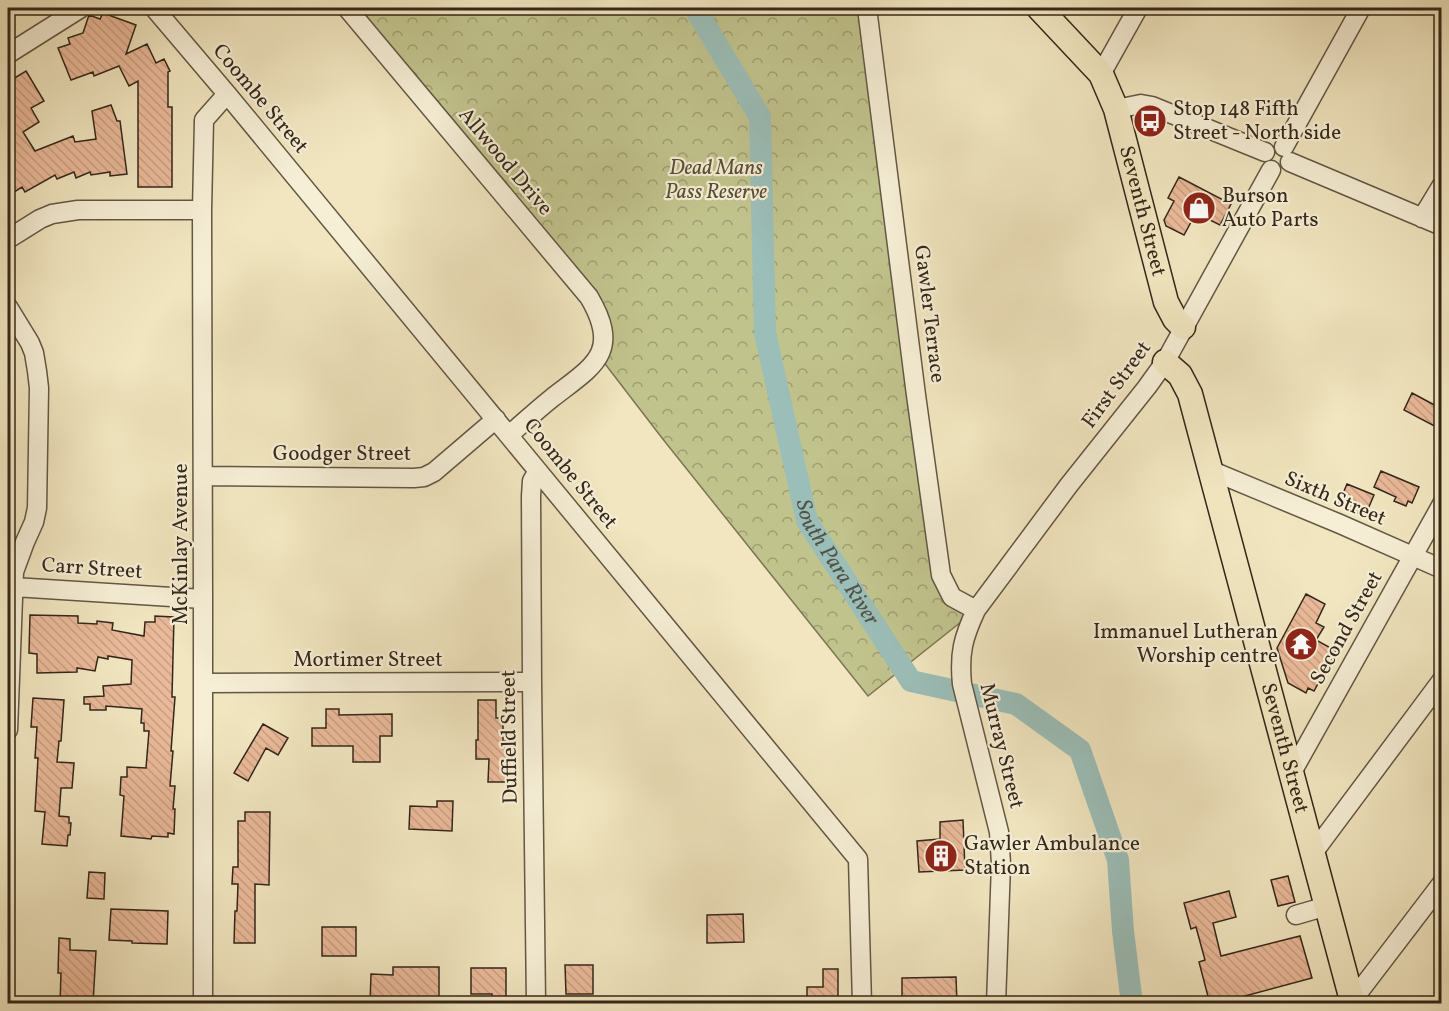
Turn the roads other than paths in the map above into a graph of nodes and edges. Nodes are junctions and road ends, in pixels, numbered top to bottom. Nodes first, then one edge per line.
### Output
1 (81, 8) edge
2 (154, 8) edge
3 (347, 8) edge
4 (867, 8) edge
5 (1039, 8) edge
6 (1138, 8) edge
7 (1361, 8) edge
8 (8, 54) edge
9 (1101, 74) junction
10 (227, 94) junction
11 (1116, 109) junction
12 (1265, 152) junction
13 (1287, 154) junction
14 (1271, 170) junction
15 (1442, 185) edge
16 (202, 210) junction
17 (1422, 218) junction
18 (1442, 226) edge
19 (8, 239) edge
20 (8, 307) edge
21 (1184, 327) junction
22 (1165, 362) junction
23 (496, 419) junction
24 (509, 435) junction
25 (1210, 470) junction
26 (538, 471) junction
27 (203, 476) junction
28 (1442, 504) edge
29 (1412, 557) junction
30 (1442, 569) edge
31 (14, 586) junction
32 (203, 599) junction
33 (976, 610) junction
34 (1442, 680) edge
35 (532, 682) junction
36 (203, 683) junction
37 (8, 730) edge
38 (1291, 774) junction
39 (1313, 853) junction
40 (1442, 883) edge
41 (1327, 906) junction
42 (1296, 915) dead end
43 (1353, 1002) edge
44 (203, 1004) edge
45 (536, 1004) edge
46 (862, 1004) edge
47 (996, 1004) edge

1 - 8 street
2 - 10 street, Coombe Street
3 - 24 street, Allwood Drive
4 - 33 street, Gawler Terrace
5 - 9 main road, Seventh Street
6 - 9 street
7 - 13 street
9 - 11 main road, Seventh Street
10 - 16 street, McKinlay Avenue
10 - 23 street, Coombe Street
11 - 12 street
11 - 21 main road, Seventh Street
12 - 13 street
12 - 14 street
13 - 14 street
13 - 17 street
14 - 21 street, First Street
15 - 17 street
16 - 19 street
16 - 27 street, McKinlay Avenue
17 - 18 street
20 - 31 street
21 - 22 street, First Street
22 - 25 main road, Seventh Street
22 - 33 street, First Street
23 - 24 street, Coombe Street
23 - 27 street, Goodger Street
24 - 26 street, Coombe Street
25 - 29 street, Sixth Street
25 - 38 main road, Seventh Street
26 - 35 street, Duffield Street
26 - 46 street, Coombe Street
27 - 32 street, McKinlay Avenue
28 - 29 street, Second Street
29 - 30 street, Sixth Street
29 - 38 street, Second Street
31 - 32 street, Carr Street
31 - 37 street
32 - 36 street, McKinlay Avenue
33 - 47 street, Murray Street
34 - 39 street
35 - 36 street, Mortimer Street
35 - 45 street, Duffield Street
36 - 44 street, McKinlay Avenue
38 - 39 main road, Seventh Street
39 - 41 main road, Seventh Street
40 - 43 street
41 - 42 street
41 - 43 main road, Seventh Street

